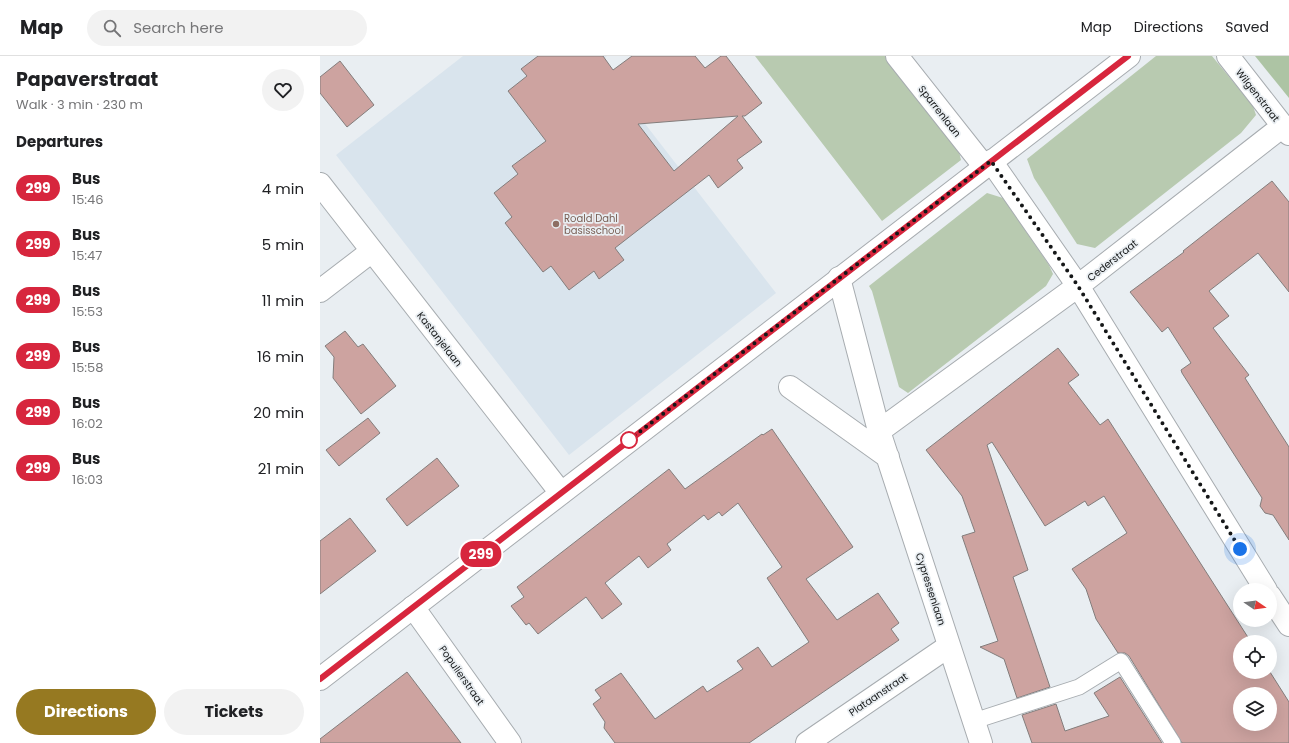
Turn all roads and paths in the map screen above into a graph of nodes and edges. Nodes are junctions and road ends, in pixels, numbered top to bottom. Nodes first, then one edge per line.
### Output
1 (897, 56) edge
2 (1128, 56) edge
3 (1228, 56) edge
4 (1286, 130) edge
5 (987, 163) junction
6 (320, 184) edge
7 (372, 251) junction
8 (839, 278) junction
9 (1078, 286) junction
10 (320, 291) edge
11 (790, 387) dead end
12 (879, 431) junction
13 (888, 457) junction
14 (561, 493) junction
15 (1262, 583) edge
16 (413, 606) junction
17 (1277, 607) edge
18 (1289, 625) edge
19 (949, 646) junction
20 (320, 679) edge
21 (974, 721) junction
22 (510, 743) edge
23 (807, 743) edge
24 (981, 743) edge
25 (1173, 743) edge

1 - 5 street, Sparrenlaan
2 - 5 street
3 - 4 street, Wilgenstraat
4 - 9 street, Cederstraat
5 - 8 street
5 - 9 street, Sparrenlaan
6 - 7 street, Kastanjelaan
7 - 10 street
7 - 14 street, Kastanjelaan
8 - 12 street, Cypressenlaan
8 - 14 street
9 - 12 street, Cederstraat
9 - 15 street, Sparrenlaan
11 - 13 street
12 - 13 street, Cypressenlaan
13 - 19 street, Cypressenlaan
14 - 16 street
16 - 20 street
16 - 22 street, Populierstraat
17 - 18 street
19 - 21 street, Cypressenlaan
19 - 23 street, Plataanstraat
21 - 24 street, Cypressenlaan
21 - 25 lane

